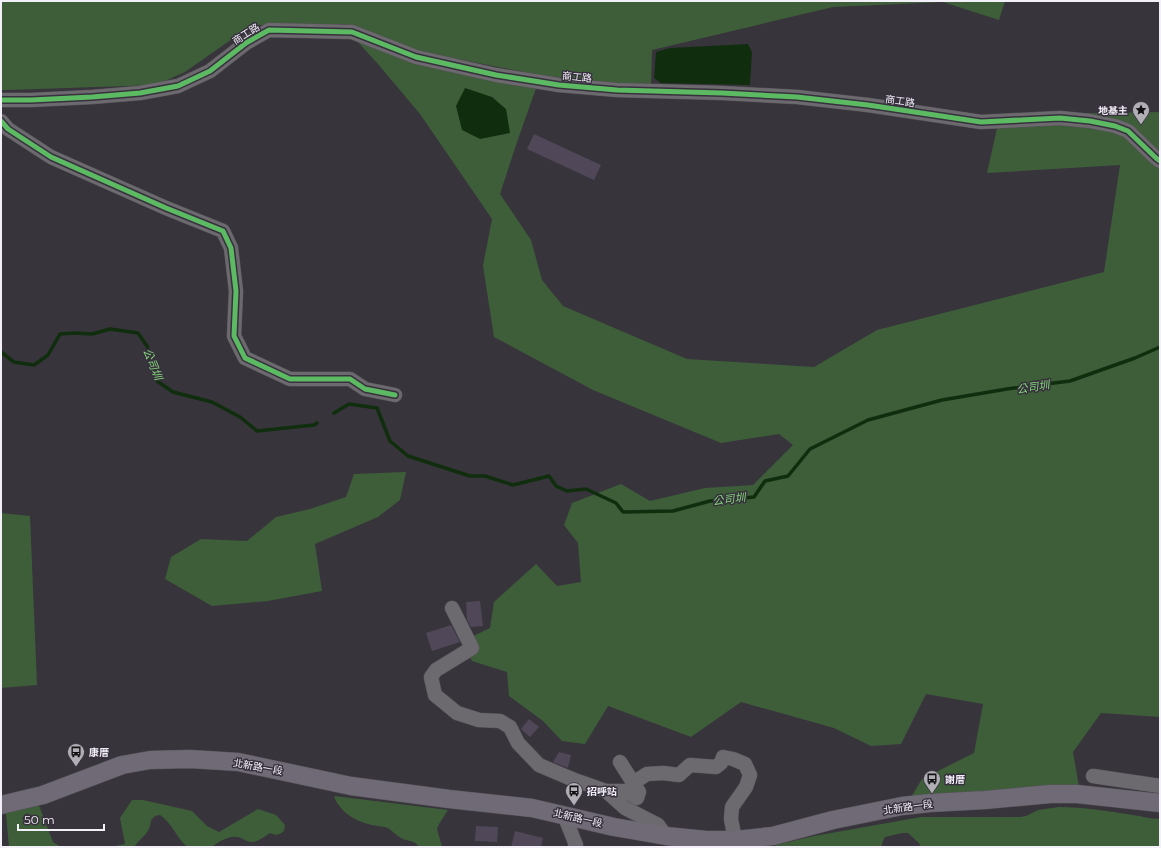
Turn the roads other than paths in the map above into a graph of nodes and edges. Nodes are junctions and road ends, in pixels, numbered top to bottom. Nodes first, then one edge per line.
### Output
1 (1, 100) edge
2 (1, 121) edge
3 (1160, 161) edge
4 (395, 395) dead end
5 (452, 608) dead end
6 (620, 762) dead end
7 (1093, 776) dead end
8 (633, 782) junction
9 (1160, 786) edge
10 (606, 791) junction
11 (1160, 803) edge
12 (1, 805) edge
13 (564, 815) junction
14 (666, 836) junction
15 (735, 840) junction
16 (575, 847) edge

1 - 3 street, 商工路
2 - 4 street
5 - 10 street
6 - 8 street
7 - 9 street
8 - 10 street
8 - 15 street
10 - 14 street
11 - 15 main road, 北新路一段
12 - 13 main road, 北新路一段
13 - 14 main road, 北新路一段
13 - 16 street
14 - 15 main road, 北新路一段

